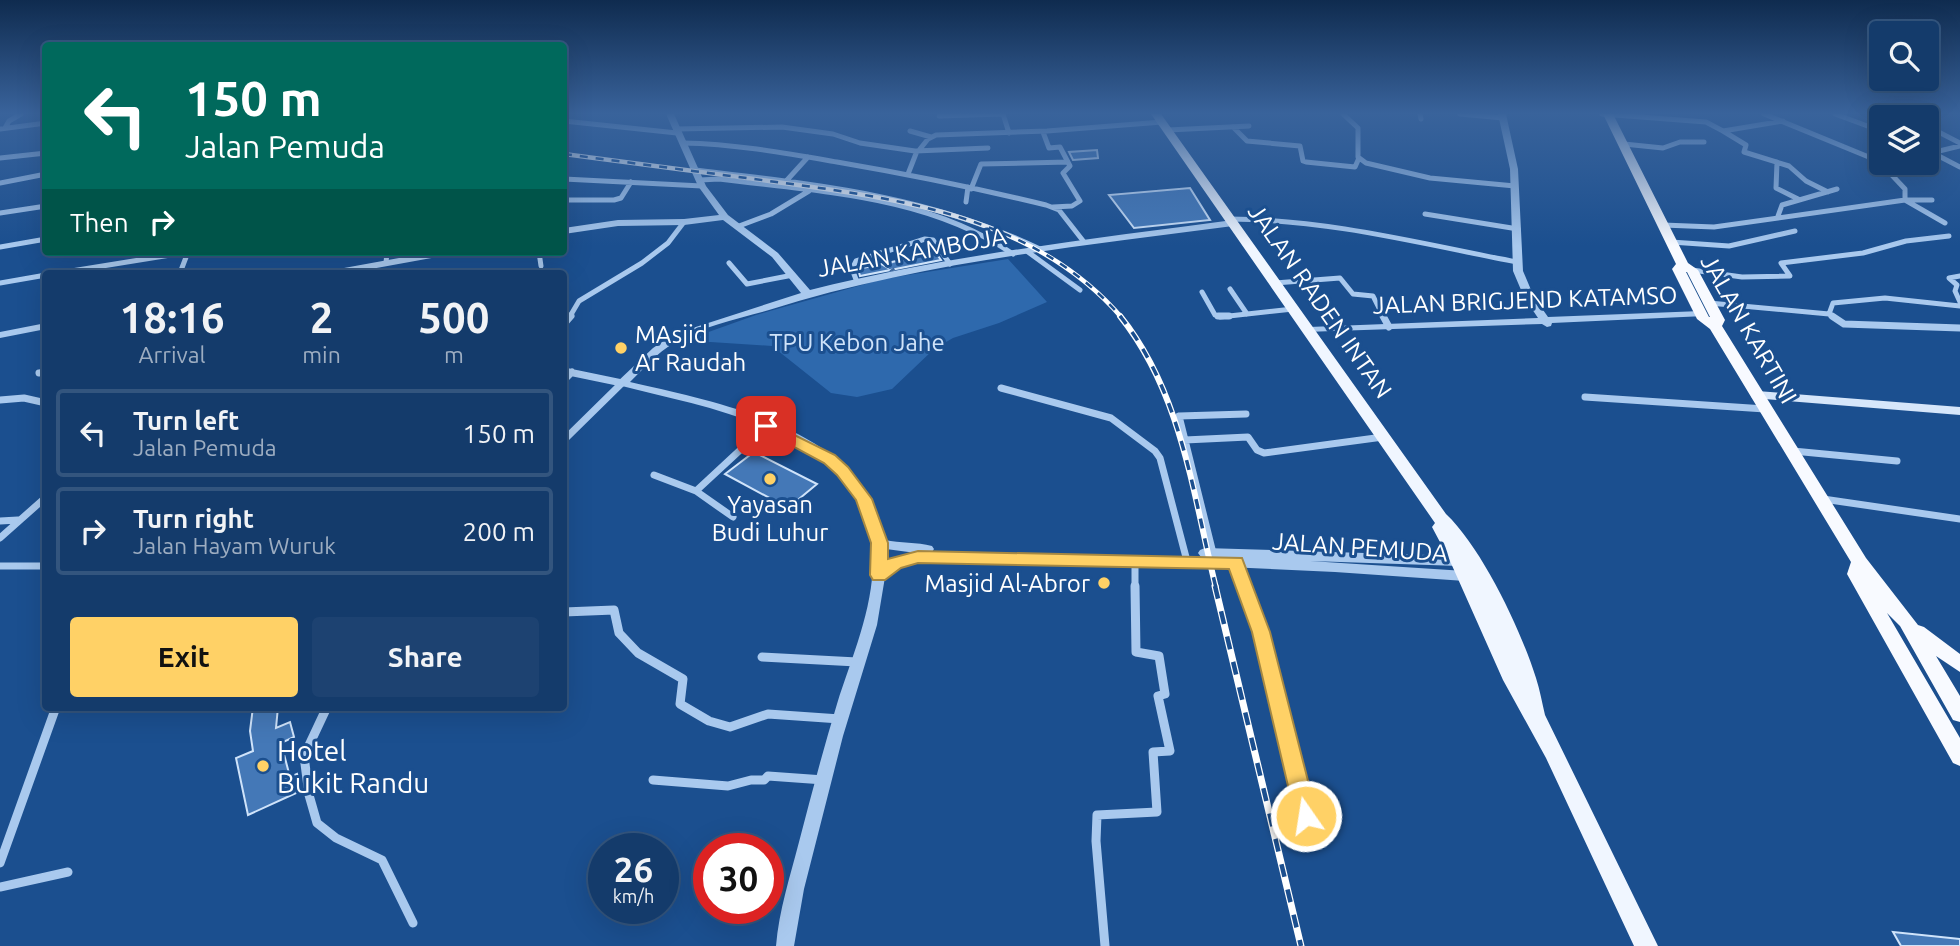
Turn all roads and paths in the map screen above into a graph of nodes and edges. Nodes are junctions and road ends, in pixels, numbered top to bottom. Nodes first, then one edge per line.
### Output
1 (690, 158) edge
2 (807, 158) edge
3 (815, 158) edge
4 (915, 158) edge
5 (1066, 158) edge
6 (1188, 158) edge
7 (1302, 158) edge
8 (1359, 158) joint
9 (1513, 158) edge
10 (1631, 158) edge
11 (1764, 158) edge
12 (1942, 158) edge
13 (1068, 162) junction
14 (1777, 162) junction
15 (1960, 167) edge
16 (695, 170) junction
17 (908, 174) junction
18 (42, 175) edge
19 (1892, 175) edge
20 (567, 179) edge
21 (788, 179) dead end
22 (631, 182) junction
23 (0, 183) edge
24 (701, 183) junction
25 (1515, 186) junction
26 (970, 188) junction
27 (1837, 190) dead end
28 (809, 191) junction
29 (1828, 192) junction
30 (1798, 199) junction
31 (1905, 200) junction
32 (1931, 200) dead end
33 (567, 201) edge
34 (966, 202) dead end
35 (1052, 206) junction
36 (42, 207) edge
37 (0, 213) edge
38 (1425, 214) dead end
39 (725, 216) junction
40 (1778, 216) junction
41 (1232, 221) junction
42 (684, 222) junction
43 (1945, 223) dead end
44 (1662, 225) junction
45 (739, 226) junction
46 (1518, 229) junction
47 (567, 231) edge
48 (1795, 231) dead end
49 (1949, 236) dead end
50 (42, 240) edge
51 (1084, 242) junction
52 (1671, 242) junction
53 (0, 247) edge
54 (1042, 250) junction
55 (1028, 252) junction
56 (880, 253) junction
57 (1013, 254) junction
58 (164, 256) edge
59 (407, 256) edge
60 (540, 256) edge
61 (386, 258) edge
62 (1517, 261) junction
63 (729, 263) dead end
64 (887, 263) tunnel mouth
65 (950, 264) junction
66 (541, 266) dead end
67 (1688, 268) junction
68 (78, 270) edge
69 (344, 270) edge
70 (793, 275) junction
71 (42, 276) edge
72 (1960, 276) edge
73 (857, 282) junction
74 (0, 283) edge
75 (1275, 283) junction
76 (1230, 289) dead end
77 (1080, 290) dead end
78 (806, 292) junction
79 (1202, 292) dead end
80 (1960, 304) edge
81 (1293, 309) junction
82 (1247, 314) junction
83 (1829, 314) junction
84 (1707, 315) junction
85 (567, 321) edge
86 (1547, 323) junction
87 (1389, 327) junction
88 (42, 328) edge
89 (1960, 328) edge
90 (1311, 334) junction
91 (0, 335) edge
92 (567, 371) edge
93 (572, 372) junction
94 (567, 377) edge
95 (622, 383) junction
96 (1001, 388) dead end
97 (1585, 397) dead end
98 (0, 400) edge
99 (42, 402) edge
100 (1761, 402) junction
101 (1960, 411) edge
102 (1246, 414) dead end
103 (766, 426) junction
104 (567, 437) edge
105 (1383, 437) junction
106 (1185, 440) junction
107 (1793, 451) junction
108 (1897, 460) dead end
109 (654, 475) dead end
110 (696, 491) junction
111 (1822, 499) junction
112 (42, 500) edge
113 (733, 517) dead end
114 (1440, 518) junction
115 (1960, 519) edge
116 (19, 520) junction
117 (0, 521) edge
118 (0, 538) edge
119 (879, 543) junction
120 (1184, 553) junction
121 (1213, 553) junction
122 (1256, 558) junction
123 (1135, 559) junction
124 (1236, 562) junction
125 (1860, 562) junction
126 (0, 566) edge
127 (42, 566) edge
128 (1462, 569) junction
129 (879, 575) junction
130 (567, 612) edge
131 (1906, 621) junction
132 (762, 657) dead end
133 (857, 662) junction
134 (1960, 664) edge
135 (1958, 702) edge
136 (55, 711) edge
137 (325, 711) edge
138 (1535, 715) junction
139 (840, 719) junction
140 (1960, 757) edge
141 (653, 780) dead end
142 (824, 780) junction
143 (1311, 839) dead end
144 (0, 863) edge
145 (68, 872) dead end
146 (0, 887) edge
147 (414, 923) dead end
148 (785, 946) edge
149 (1105, 946) edge
150 (1646, 946) edge

1 - 16 street
2 - 21 street
3 - 17 street
4 - 17 street
5 - 13 street
6 - 41 main road, JALAN RADEN INTAN
7 - 8 street
8 - 25 street
9 - 25 street
10 - 44 highway, JALAN KARTINI
11 - 14 street
12 - 15 street
13 - 26 street
13 - 35 street
14 - 29 street
14 - 30 street
16 - 24 street
16 - 54 street
17 - 26 street
18 - 23 street
19 - 31 street
20 - 22 street
22 - 24 street
22 - 33 street
24 - 28 street
24 - 39 street
25 - 46 street
26 - 34 street
26 - 35 street
27 - 29 street
28 - 45 street
28 - 57 street
29 - 30 street
30 - 40 street
31 - 32 street
31 - 40 street
31 - 43 street
35 - 51 street
36 - 37 street
38 - 46 street
39 - 42 street
39 - 45 street
40 - 44 street
41 - 51 street, JALAN KAMBOJA
41 - 62 street
41 - 75 main road, JALAN RADEN INTAN
42 - 47 street
42 - 85 street
44 - 52 highway, JALAN KARTINI
45 - 70 street
46 - 62 street
48 - 52 street
49 - 67 street
50 - 53 street
51 - 54 street, JALAN KAMBOJA
52 - 67 highway, JALAN KARTINI
54 - 55 street, JALAN KAMBOJA
55 - 57 street, JALAN KAMBOJA
55 - 77 street
56 - 64 street
56 - 65 street
56 - 73 street
57 - 65 street, JALAN KAMBOJA
58 - 68 street
59 - 61 street
60 - 66 street
61 - 69 street
62 - 86 street
63 - 70 street
65 - 73 street, JALAN KAMBOJA
67 - 84 highway, JALAN KARTINI
70 - 78 street
71 - 74 street
72 - 80 street
73 - 78 street, JALAN KAMBOJA
75 - 81 main road, JALAN RADEN INTAN
75 - 87 street
76 - 82 street
78 - 95 street, JALAN KAMBOJA
79 - 82 street
80 - 83 street
81 - 82 street
81 - 90 main road, JALAN RADEN INTAN
83 - 84 street
83 - 89 street
84 - 86 street, JALAN BRIGJEND KATAMSO
84 - 100 highway, JALAN KARTINI
86 - 87 street, JALAN BRIGJEND KATAMSO
86 - 90 street, JALAN BRIGJEND KATAMSO
87 - 90 street, JALAN BRIGJEND KATAMSO
88 - 91 street
90 - 105 main road, JALAN RADEN INTAN
92 - 93 street
93 - 94 street
93 - 95 street
95 - 103 street
95 - 104 street
96 - 120 street
97 - 100 street
98 - 99 street
100 - 101 main road
100 - 107 highway, JALAN KARTINI
102 - 106 street
103 - 110 street
103 - 119 street
105 - 106 street
105 - 114 main road, JALAN RADEN INTAN
106 - 121 street
107 - 108 street
107 - 111 highway, JALAN KARTINI
109 - 110 street
110 - 113 street
111 - 115 street
111 - 125 highway, JALAN KARTINI
112 - 116 street
114 - 128 main road, JALAN RADEN INTAN
114 - 138 main road, JALAN RADEN INTAN
116 - 117 street
116 - 118 street
119 - 120 street, JALAN PEMUDA
119 - 129 street
120 - 121 street, JALAN PEMUDA
120 - 123 street, JALAN PEMUDA
120 - 124 street, JALAN PEMUDA
121 - 122 street, JALAN PEMUDA
122 - 124 street, JALAN PEMUDA
122 - 128 street, JALAN PEMUDA
123 - 129 street, JALAN PEMUDA
123 - 149 street
124 - 143 street
125 - 131 highway, JALAN KARTINI
125 - 140 highway, JALAN KARTINI
126 - 127 street
128 - 138 main road, JALAN RADEN INTAN
129 - 133 street
130 - 139 street
131 - 134 highway
131 - 135 highway, JALAN KARTINI
132 - 133 street
133 - 139 street
136 - 144 street
137 - 147 street
138 - 150 main road, JALAN RADEN INTAN
139 - 142 street
141 - 142 street
142 - 148 street
145 - 146 street

